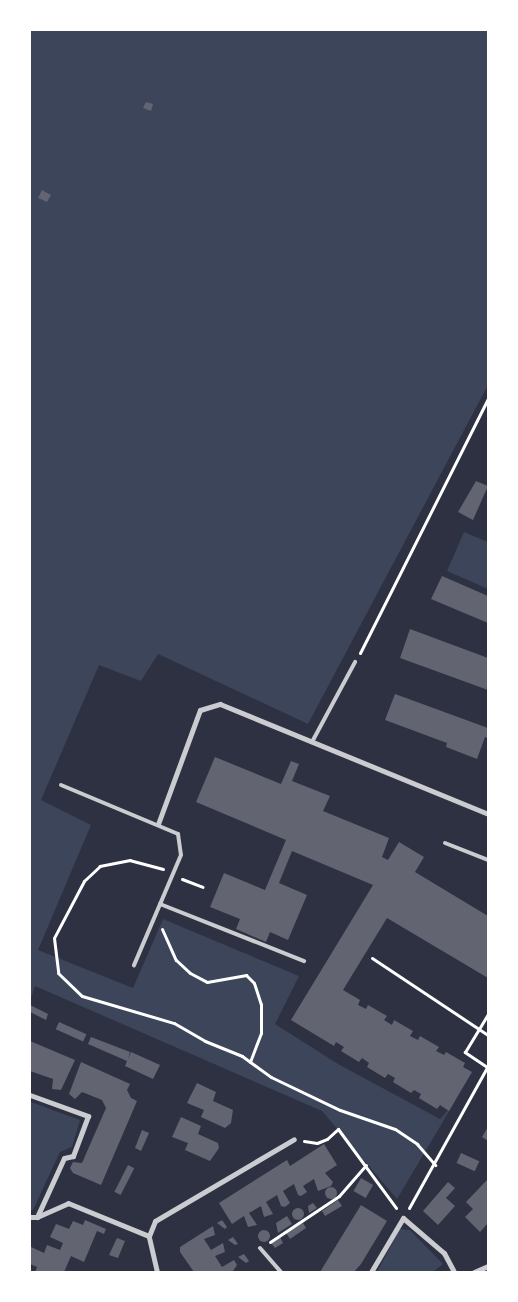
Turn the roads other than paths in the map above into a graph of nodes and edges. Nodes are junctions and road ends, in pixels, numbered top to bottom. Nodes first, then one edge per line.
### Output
1 (355, 662) road end
2 (312, 742) junction
3 (61, 785) dead end
4 (488, 814) edge
5 (158, 824) junction
6 (445, 843) dead end
7 (488, 860) edge
8 (160, 904) junction
9 (304, 961) dead end
10 (134, 965) dead end
11 (30, 1095) edge
12 (294, 1139) road end
13 (30, 1217) edge
14 (37, 1217) junction
15 (149, 1236) junction
16 (260, 1248) road end
17 (488, 1266) edge
18 (157, 1272) edge
19 (281, 1272) edge
20 (372, 1272) edge
21 (454, 1272) edge
22 (474, 1272) edge

1 - 2 lane
2 - 4 street
2 - 5 street
3 - 5 lane
5 - 8 lane
6 - 7 lane
8 - 9 lane
8 - 10 lane
11 - 14 street
12 - 15 street
13 - 14 street
14 - 15 street
15 - 18 street
16 - 19 lane
17 - 22 street
20 - 21 street

